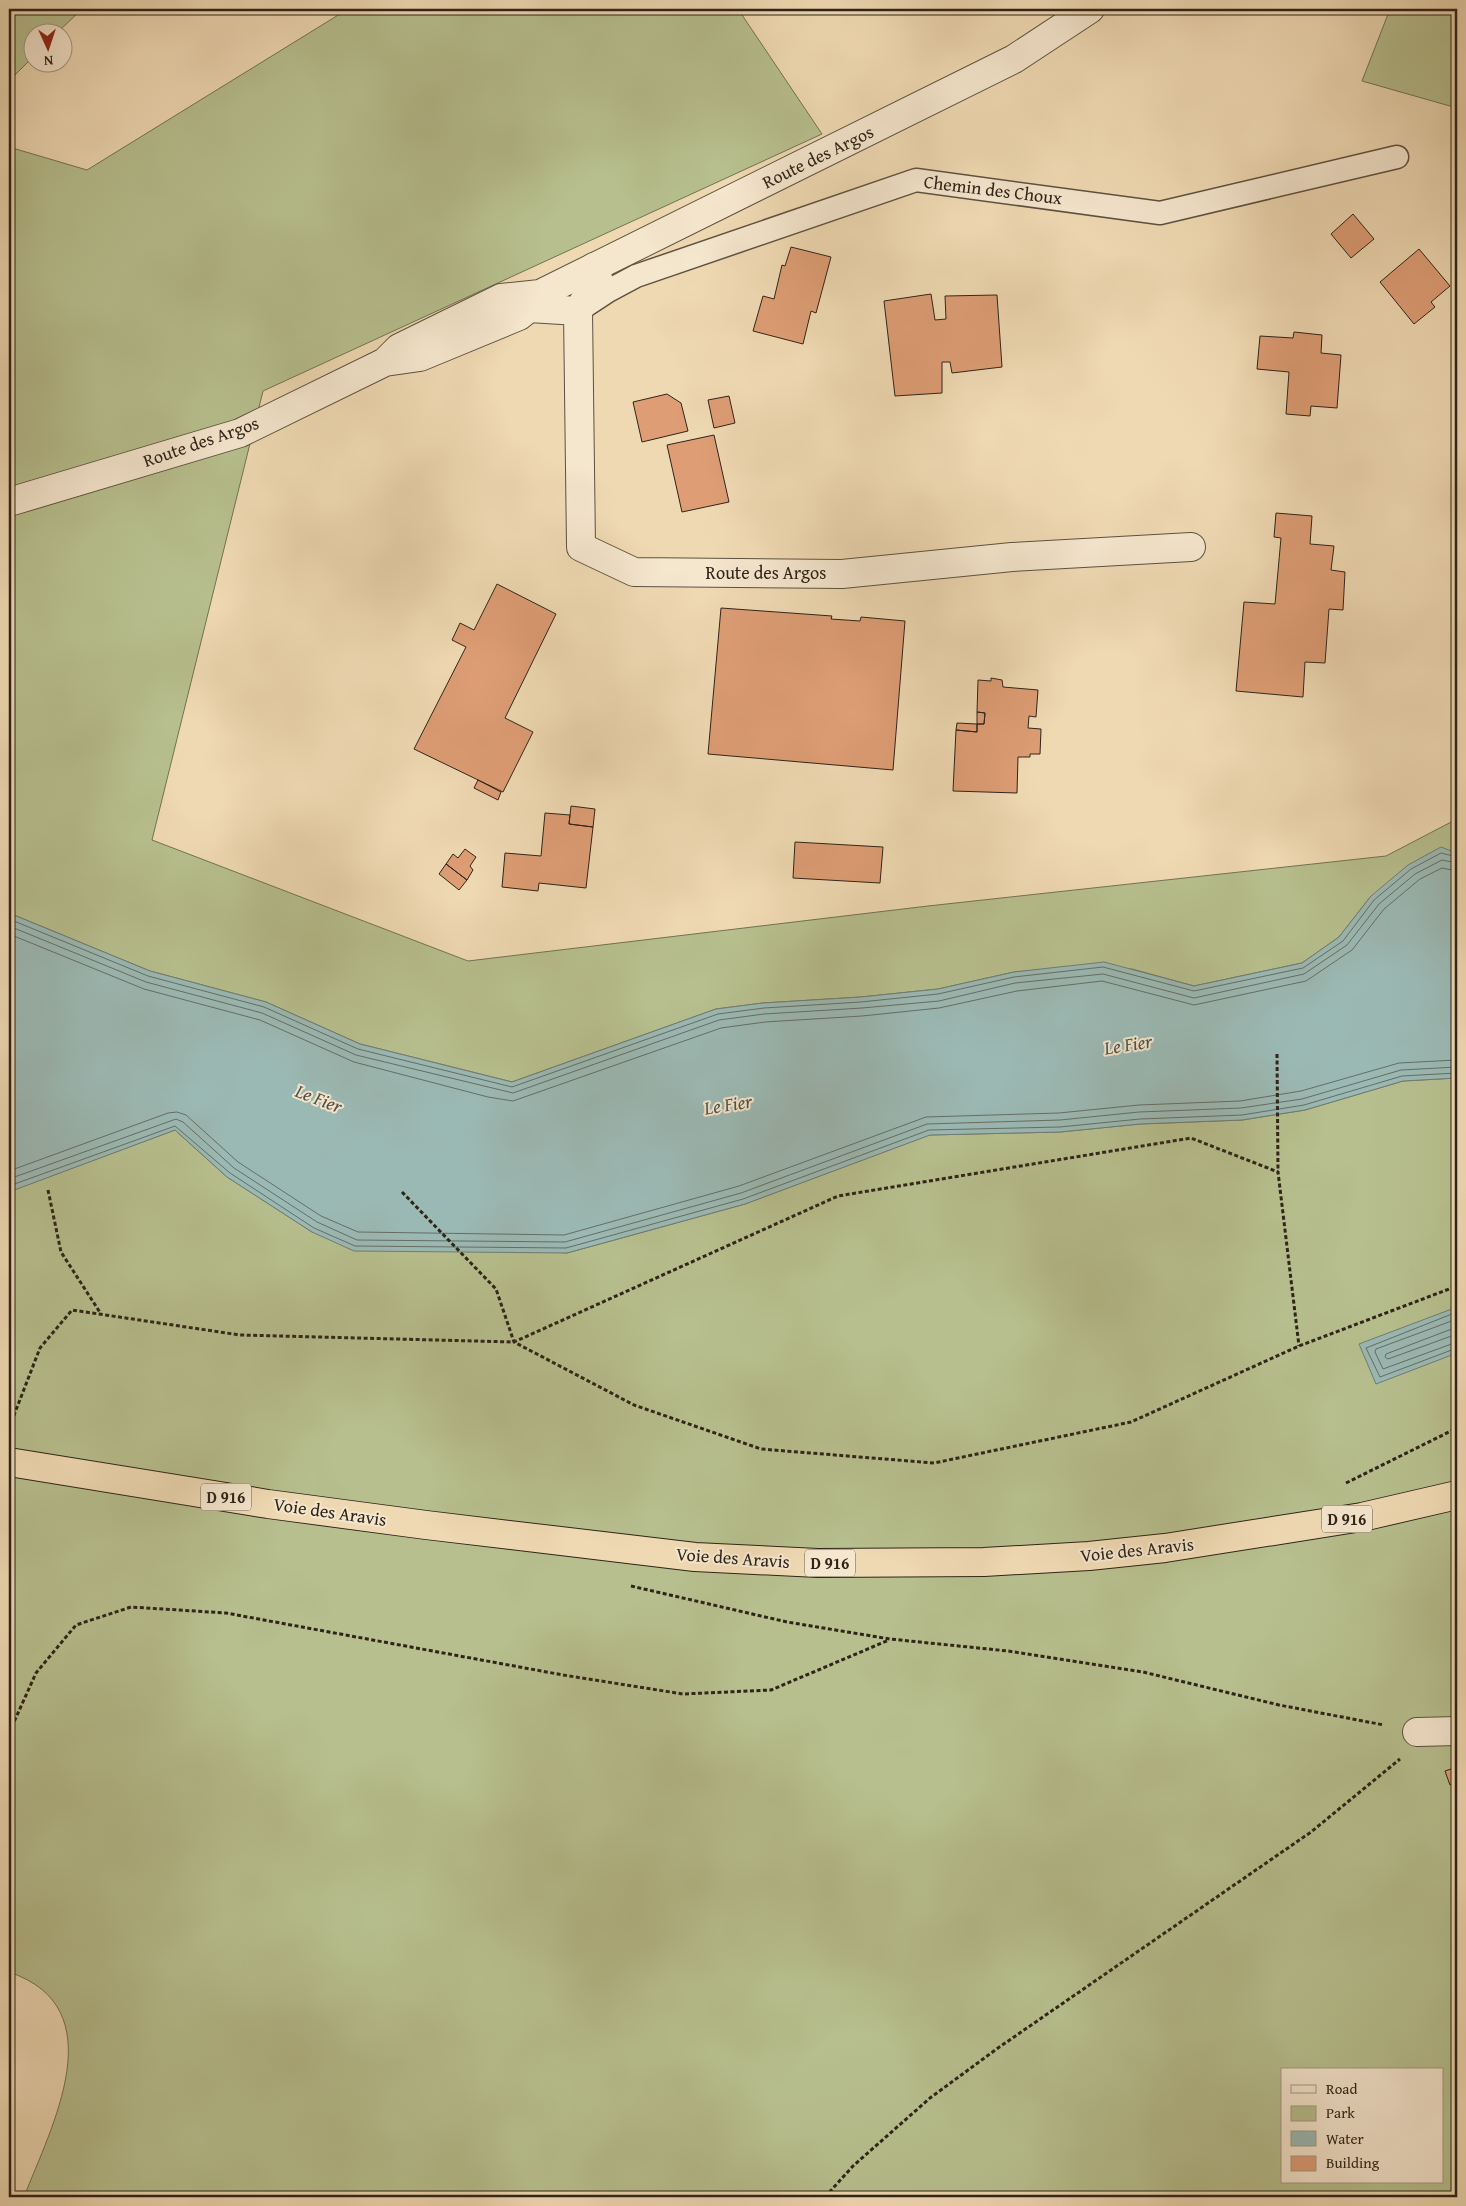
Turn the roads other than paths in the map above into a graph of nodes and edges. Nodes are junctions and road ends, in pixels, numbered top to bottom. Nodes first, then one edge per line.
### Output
1 (1090, 9) edge
2 (1397, 157) dead end
3 (594, 267) junction
4 (535, 301) junction
5 (578, 311) junction
6 (9, 502) edge
7 (1192, 547) dead end
8 (18, 1463) edge
9 (1457, 1495) edge
10 (1457, 1731) edge
11 (1417, 1732) road end

1 - 3 street, Route des Argos
2 - 5 lane, Chemin des Choux
3 - 4 street, Route des Argos
3 - 5 street
4 - 5 street
4 - 6 street, Route des Argos
5 - 7 street, Route des Argos
8 - 9 highway, Voie des Aravis / D 916
10 - 11 street

